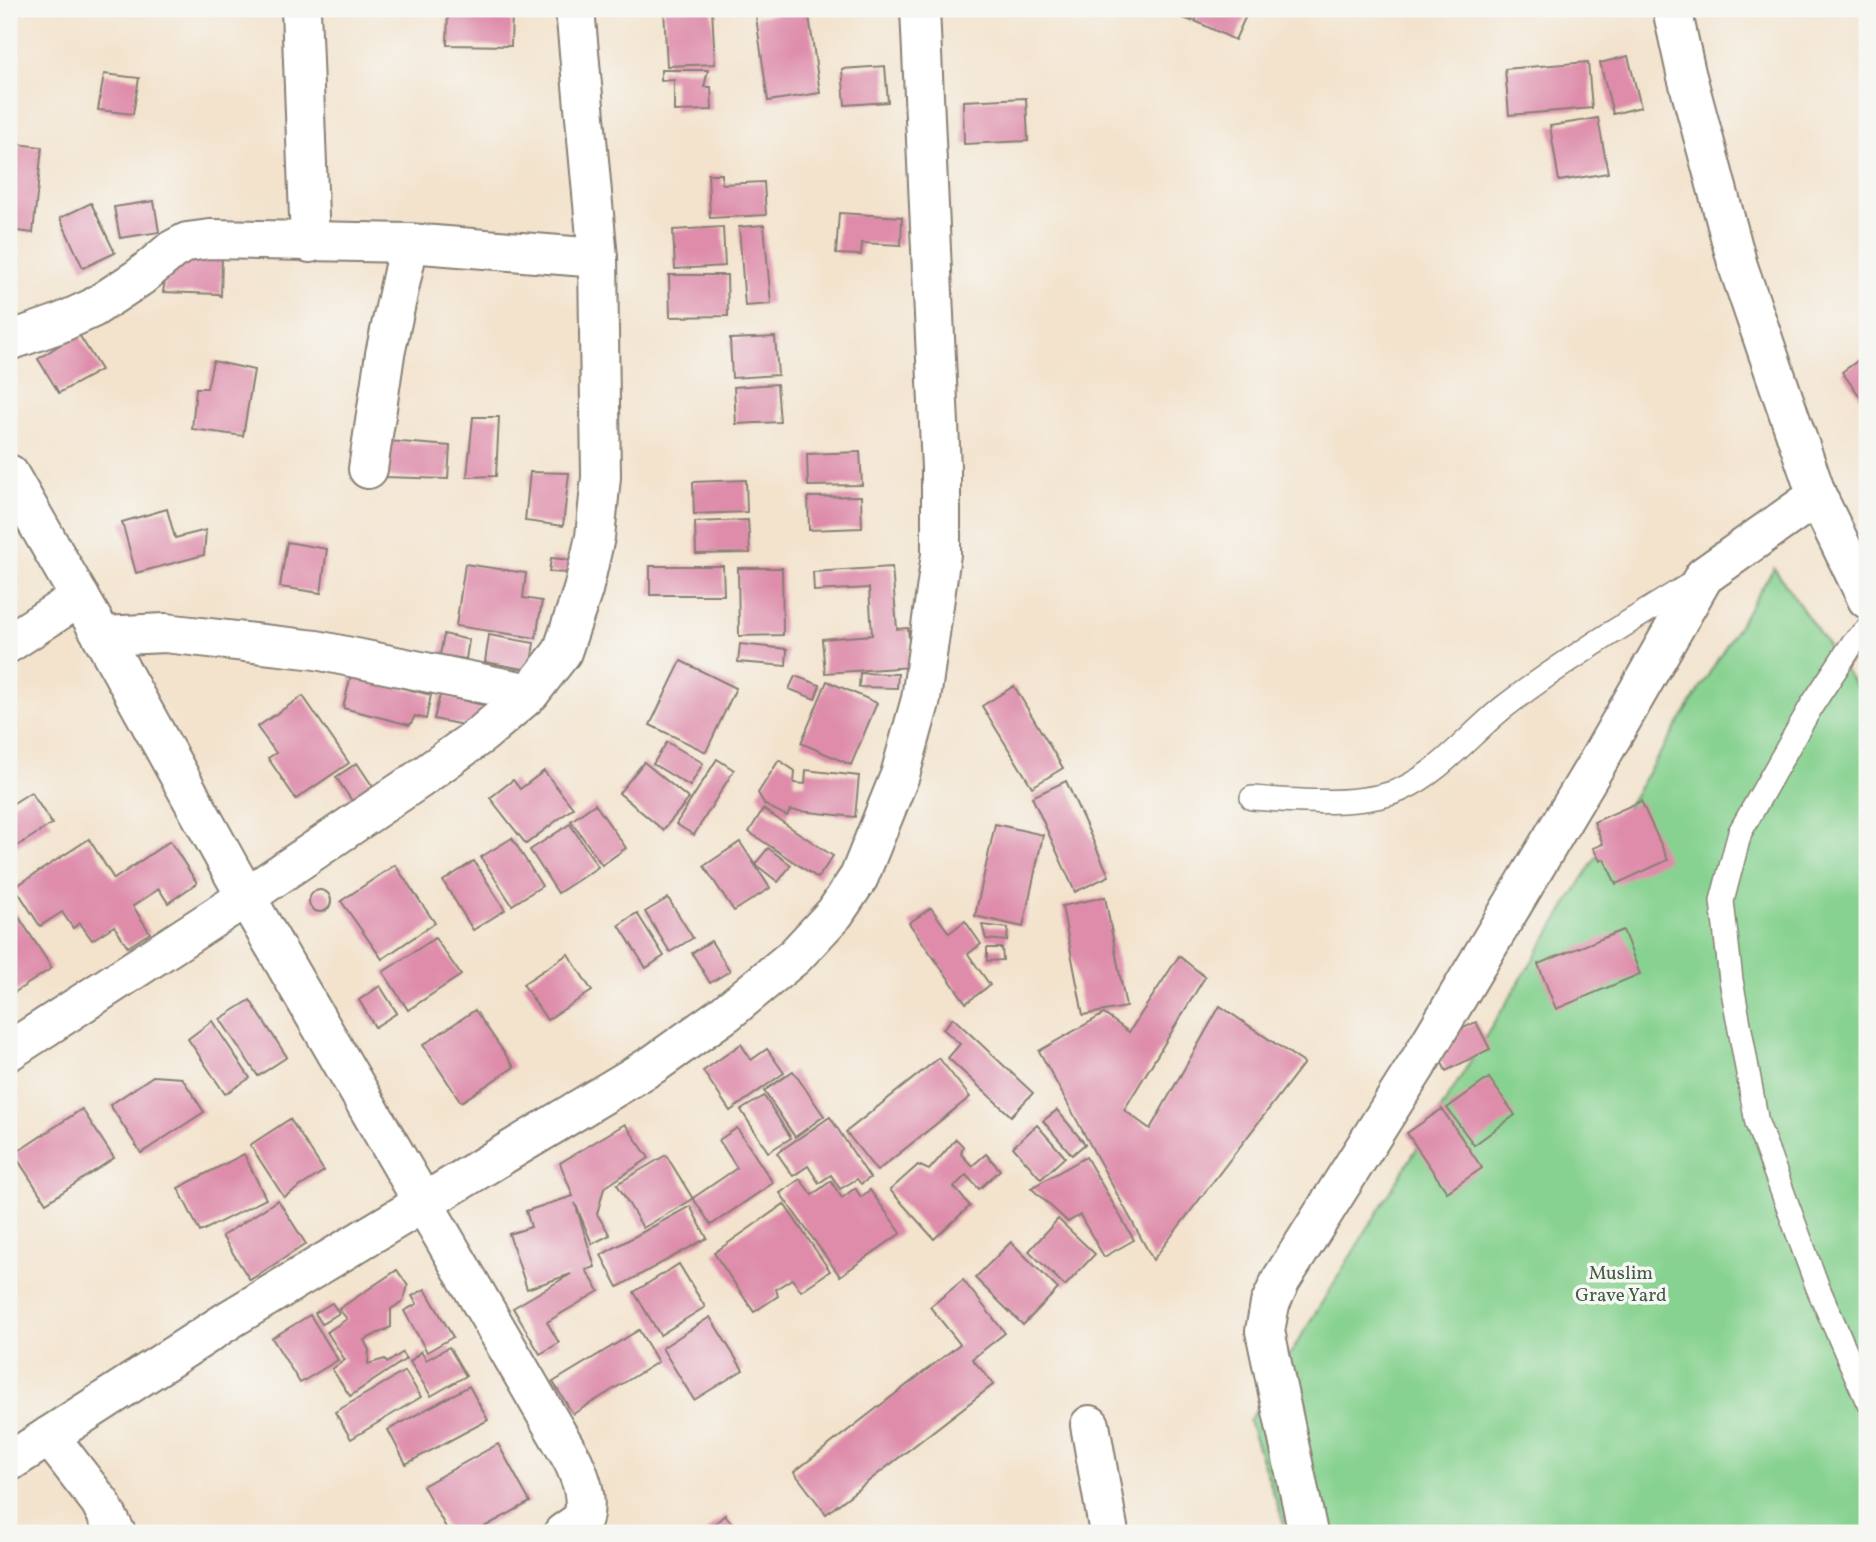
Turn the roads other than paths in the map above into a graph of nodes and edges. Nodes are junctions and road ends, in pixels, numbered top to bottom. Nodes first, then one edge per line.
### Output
1 (301, 9) edge
2 (575, 9) edge
3 (920, 9) edge
4 (1672, 9) edge
5 (310, 243) junction
6 (409, 243) junction
7 (598, 258) junction
8 (9, 341) edge
9 (368, 469) dead end
10 (9, 474) edge
11 (1817, 496) junction
12 (1704, 576) junction
13 (80, 597) junction
14 (1867, 599) edge
15 (1867, 630) edge
16 (102, 636) junction
17 (9, 643) edge
18 (530, 693) junction
19 (1252, 799) dead end
20 (246, 897) junction
21 (9, 1051) edge
22 (424, 1205) junction
23 (1867, 1401) edge
24 (1090, 1425) dead end
25 (49, 1436) junction
26 (9, 1462) edge
27 (116, 1533) edge
28 (563, 1533) edge
29 (1109, 1533) edge
30 (1308, 1533) edge

1 - 5 street
2 - 7 street
3 - 22 street
4 - 11 street
5 - 6 street
5 - 8 street
6 - 7 street
6 - 9 street
7 - 18 street
10 - 13 street
11 - 12 street
11 - 14 street
12 - 19 lane
12 - 30 street
13 - 16 street
13 - 17 street
15 - 23 lane
16 - 18 street
16 - 20 street
18 - 20 street
20 - 21 street
20 - 22 street
22 - 25 street
22 - 28 street
24 - 29 street
25 - 26 street
25 - 27 street

